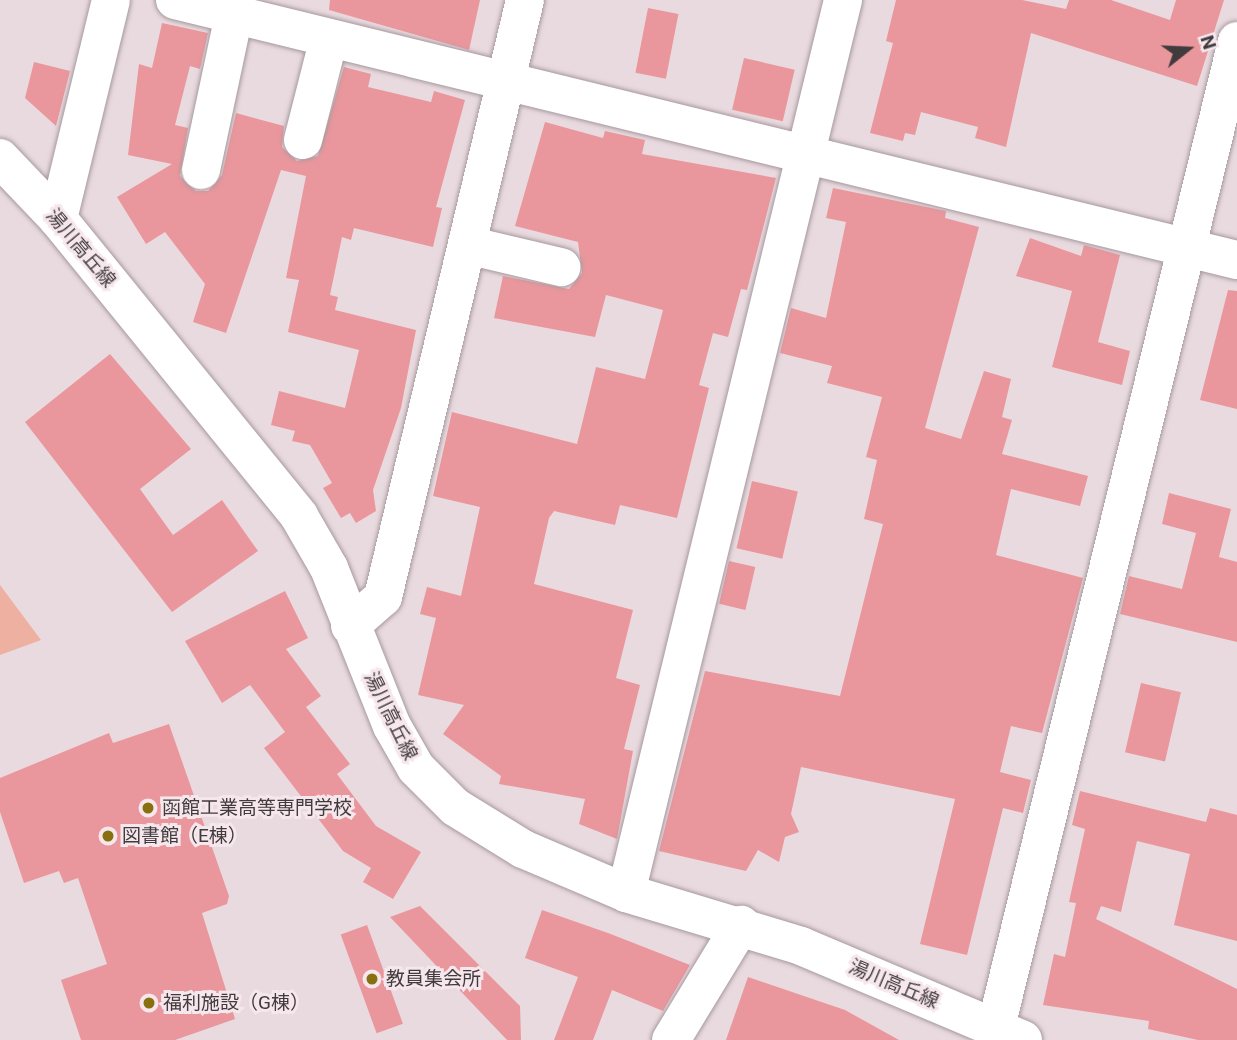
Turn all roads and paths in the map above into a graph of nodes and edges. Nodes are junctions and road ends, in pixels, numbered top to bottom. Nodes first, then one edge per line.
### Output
1 (111, 0) edge
2 (175, 0) edge
3 (525, 0) edge
4 (843, 0) edge
5 (234, 15) junction
6 (328, 38) junction
7 (1237, 41) edge
8 (505, 82) junction
9 (303, 141) dead end
10 (806, 154) junction
11 (0, 158) edge
12 (201, 170) dead end
13 (58, 219) junction
14 (467, 245) junction
15 (1186, 248) junction
16 (1237, 260) edge
17 (561, 267) dead end
18 (350, 626) junction
19 (626, 893) junction
20 (741, 925) junction
21 (1010, 1033) edge
22 (671, 1040) edge

1 - 13 street
2 - 5 street
3 - 8 street
4 - 10 street
5 - 6 street
5 - 12 street
6 - 8 street
6 - 9 street
7 - 15 street
8 - 10 street
8 - 14 street
10 - 15 street
10 - 19 street
11 - 13 street, 湯川高丘線
13 - 18 street, 湯川高丘線
14 - 17 street
14 - 18 street
15 - 16 street
15 - 21 street
18 - 19 street, 湯川高丘線
19 - 20 street, 湯川高丘線
20 - 21 street, 湯川高丘線
20 - 22 street

